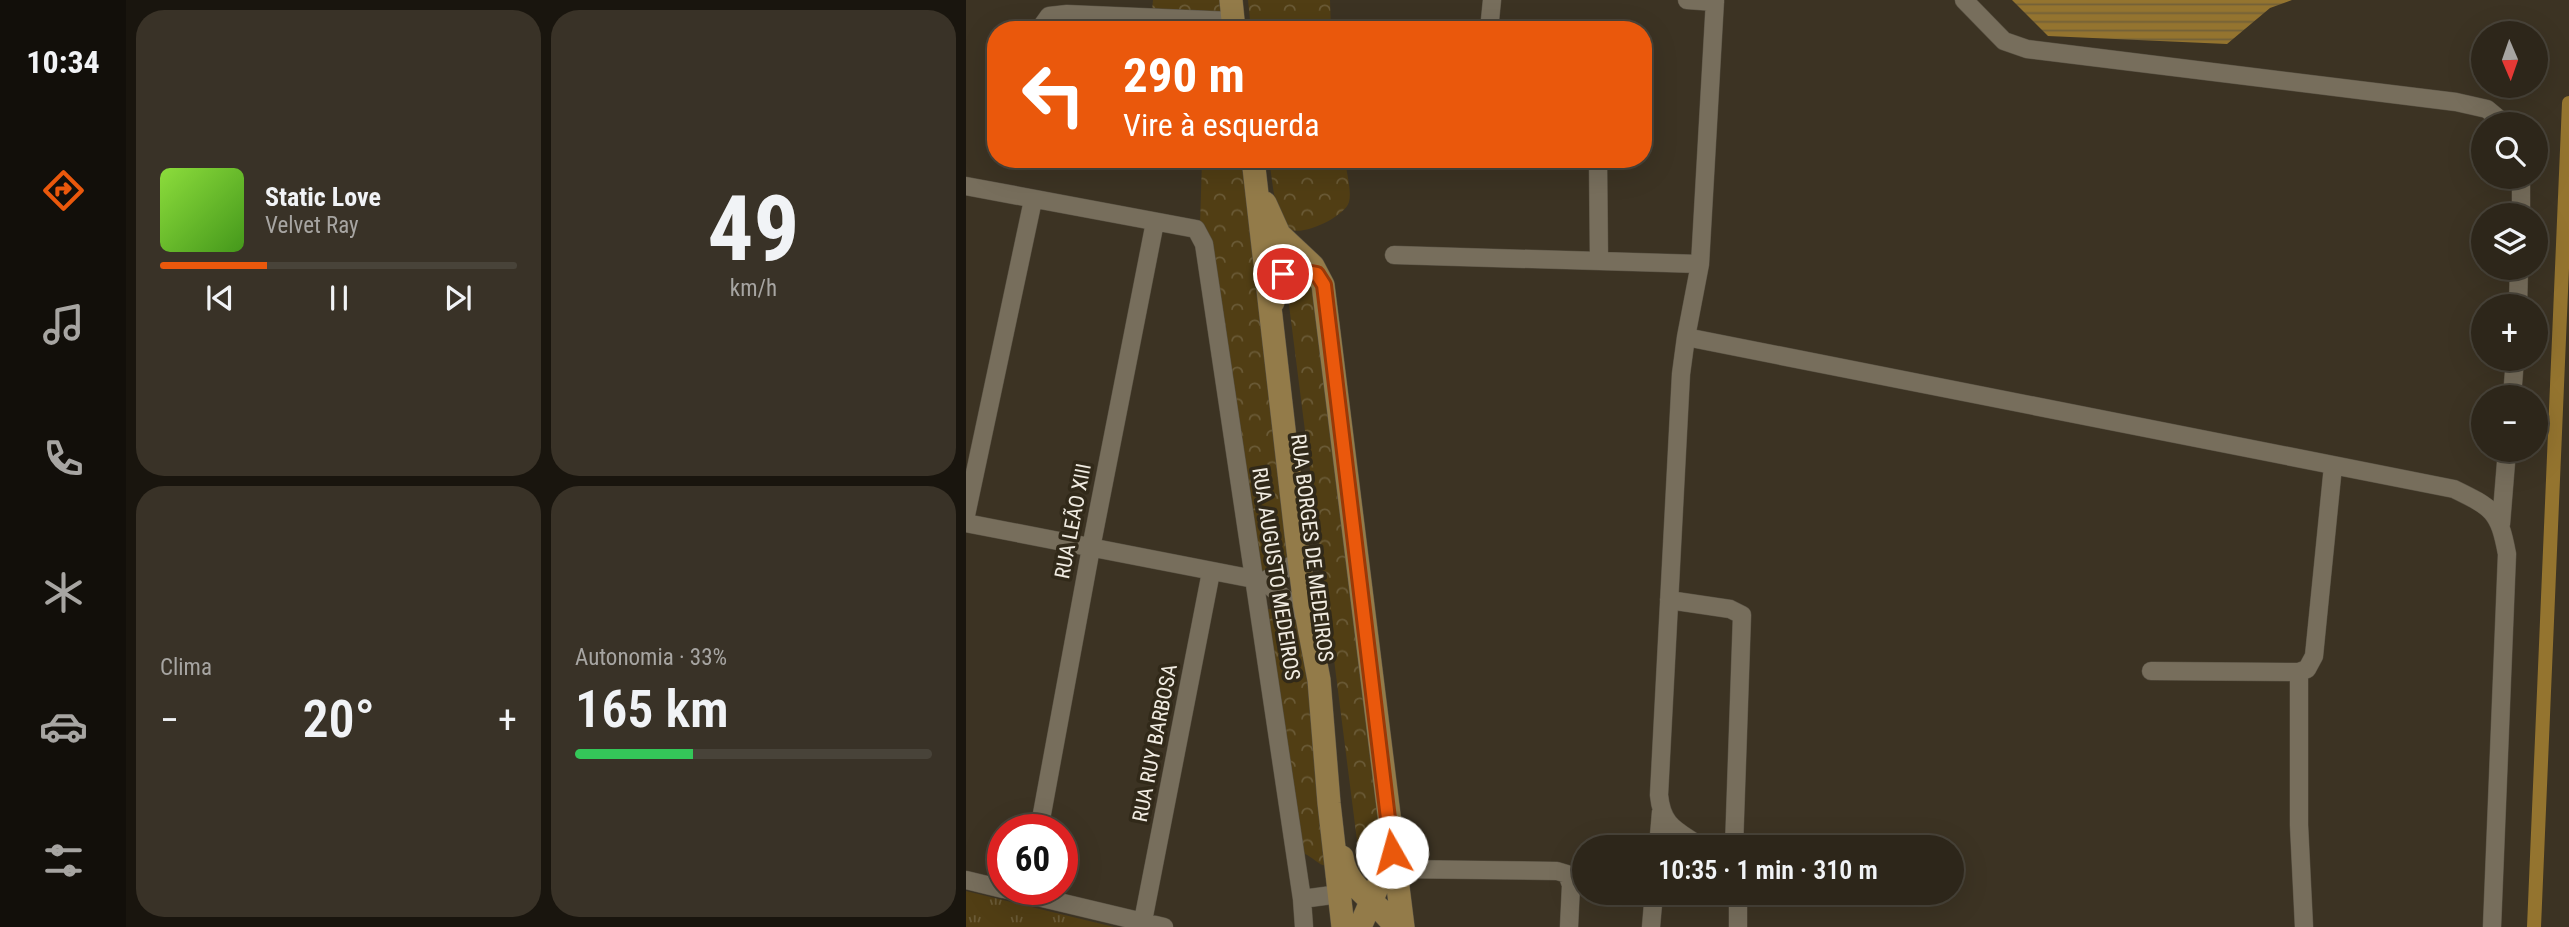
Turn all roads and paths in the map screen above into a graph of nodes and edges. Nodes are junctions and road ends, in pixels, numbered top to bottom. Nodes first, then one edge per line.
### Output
1 (1492, 0) edge
2 (1687, 0) edge
3 (1964, 0) edge
4 (1715, 1) edge
5 (1233, 17) edge
6 (1045, 21) edge
7 (1490, 21) edge
8 (2491, 112) edge
9 (1254, 168) edge
10 (1255, 168) edge
11 (1598, 168) edge
12 (966, 186) edge
13 (1033, 200) junction
14 (1264, 200) junction
15 (1155, 222) junction
16 (1394, 255) dead end
17 (1598, 260) junction
18 (1700, 264) junction
19 (1317, 274) junction
20 (1278, 278) junction
21 (1686, 337) junction
22 (2506, 462) edge
23 (2333, 466) junction
24 (966, 515) edge
25 (966, 523) edge
26 (2501, 524) junction
27 (1091, 548) junction
28 (1299, 556) junction
29 (1211, 572) junction
30 (1259, 581) junction
31 (1669, 600) junction
32 (1308, 618) junction
33 (2151, 671) dead end
34 (2299, 673) junction
35 (1319, 680) junction
36 (1661, 812) junction
37 (1042, 814) edge
38 (1659, 835) edge
39 (1684, 835) edge
40 (1734, 835) edge
41 (1394, 860) junction
42 (966, 880) edge
43 (987, 885) edge
44 (1362, 893) junction
45 (1332, 895) dead end
46 (1302, 899) junction
47 (1078, 905) edge
48 (1653, 905) edge
49 (1738, 905) edge
50 (1143, 921) junction
51 (1164, 927) edge
52 (1304, 927) edge
53 (1343, 927) edge
54 (1359, 927) edge
55 (1395, 927) edge
56 (1403, 927) edge
57 (1569, 927) edge
58 (1651, 927) edge
59 (1738, 927) edge
60 (2305, 927) edge
61 (2492, 927) edge

1 - 7 street
2 - 4 street
3 - 8 street
4 - 18 street
5 - 6 street
9 - 28 main road, RUA BORGES DE MEDEIROS
10 - 14 main road, RUA BORGES DE MEDEIROS
11 - 17 street
12 - 13 street
13 - 15 street
13 - 24 street
14 - 19 main road
14 - 20 main road, RUA BORGES DE MEDEIROS
15 - 27 street, RUA LEÃO XIII
15 - 30 street, RUA AUGUSTO MEDEIROS
16 - 17 street
17 - 18 street
18 - 21 street
19 - 20 main road
19 - 41 main road
20 - 28 main road
20 - 44 main road, RUA BORGES DE MEDEIROS
21 - 23 street
21 - 31 street
22 - 26 street
23 - 26 street
23 - 34 street
25 - 27 street
26 - 61 street
27 - 29 street
27 - 37 street, RUA LEÃO XIII
28 - 30 street
28 - 32 main road, RUA BORGES DE MEDEIROS
29 - 30 street
29 - 50 street, RUA RUY BARBOSA
30 - 32 street
30 - 46 street, RUA AUGUSTO MEDEIROS
31 - 36 street
31 - 40 street
32 - 35 main road, RUA BORGES DE MEDEIROS
33 - 34 street
34 - 60 street
35 - 44 main road
35 - 53 main road, RUA BORGES DE MEDEIROS
36 - 38 street
36 - 39 street
41 - 44 main road
41 - 56 main road
41 - 57 street
42 - 43 street
44 - 54 main road
44 - 55 main road
45 - 46 street
46 - 52 street, RUA AUGUSTO MEDEIROS
47 - 50 street
48 - 58 street
49 - 59 street
50 - 51 street

